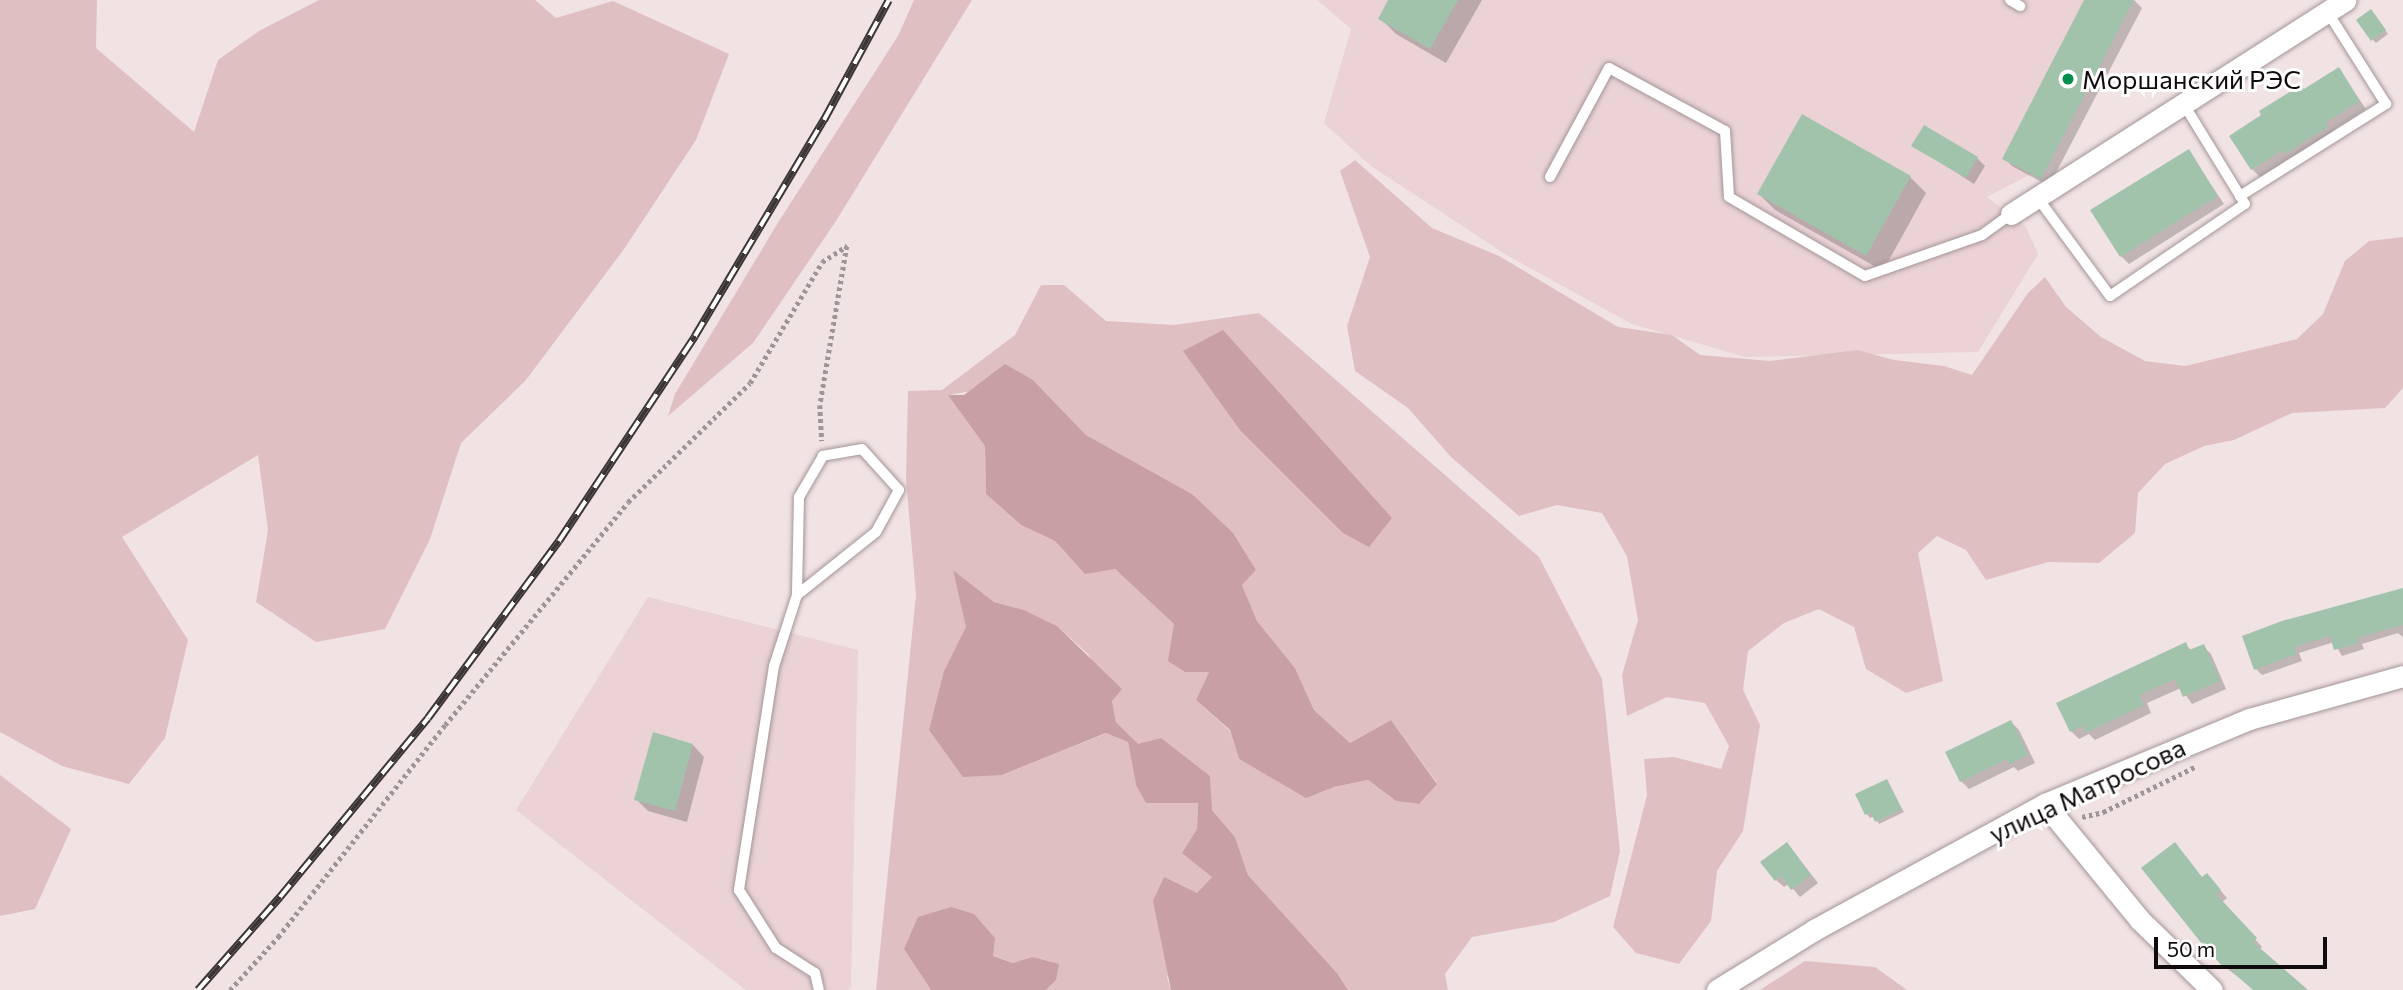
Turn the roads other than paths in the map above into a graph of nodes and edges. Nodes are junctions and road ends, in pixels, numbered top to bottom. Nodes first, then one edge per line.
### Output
1 (2336, 6) edge
2 (2183, 103) junction
3 (1550, 177) dead end
4 (2240, 196) junction
5 (2037, 197) junction
6 (2011, 214) joint
7 (797, 595) junction
8 (2403, 676) edge
9 (2045, 804) junction
10 (819, 990) edge
11 (1717, 990) edge
12 (2213, 990) edge

1 - 2 street
1 - 4 lane
2 - 4 lane
2 - 5 street
3 - 6 lane
4 - 5 lane
5 - 6 street
7 - 7 lane
7 - 10 lane
8 - 9 street, улица Матросова
9 - 11 street, улица Матросова
9 - 12 street

